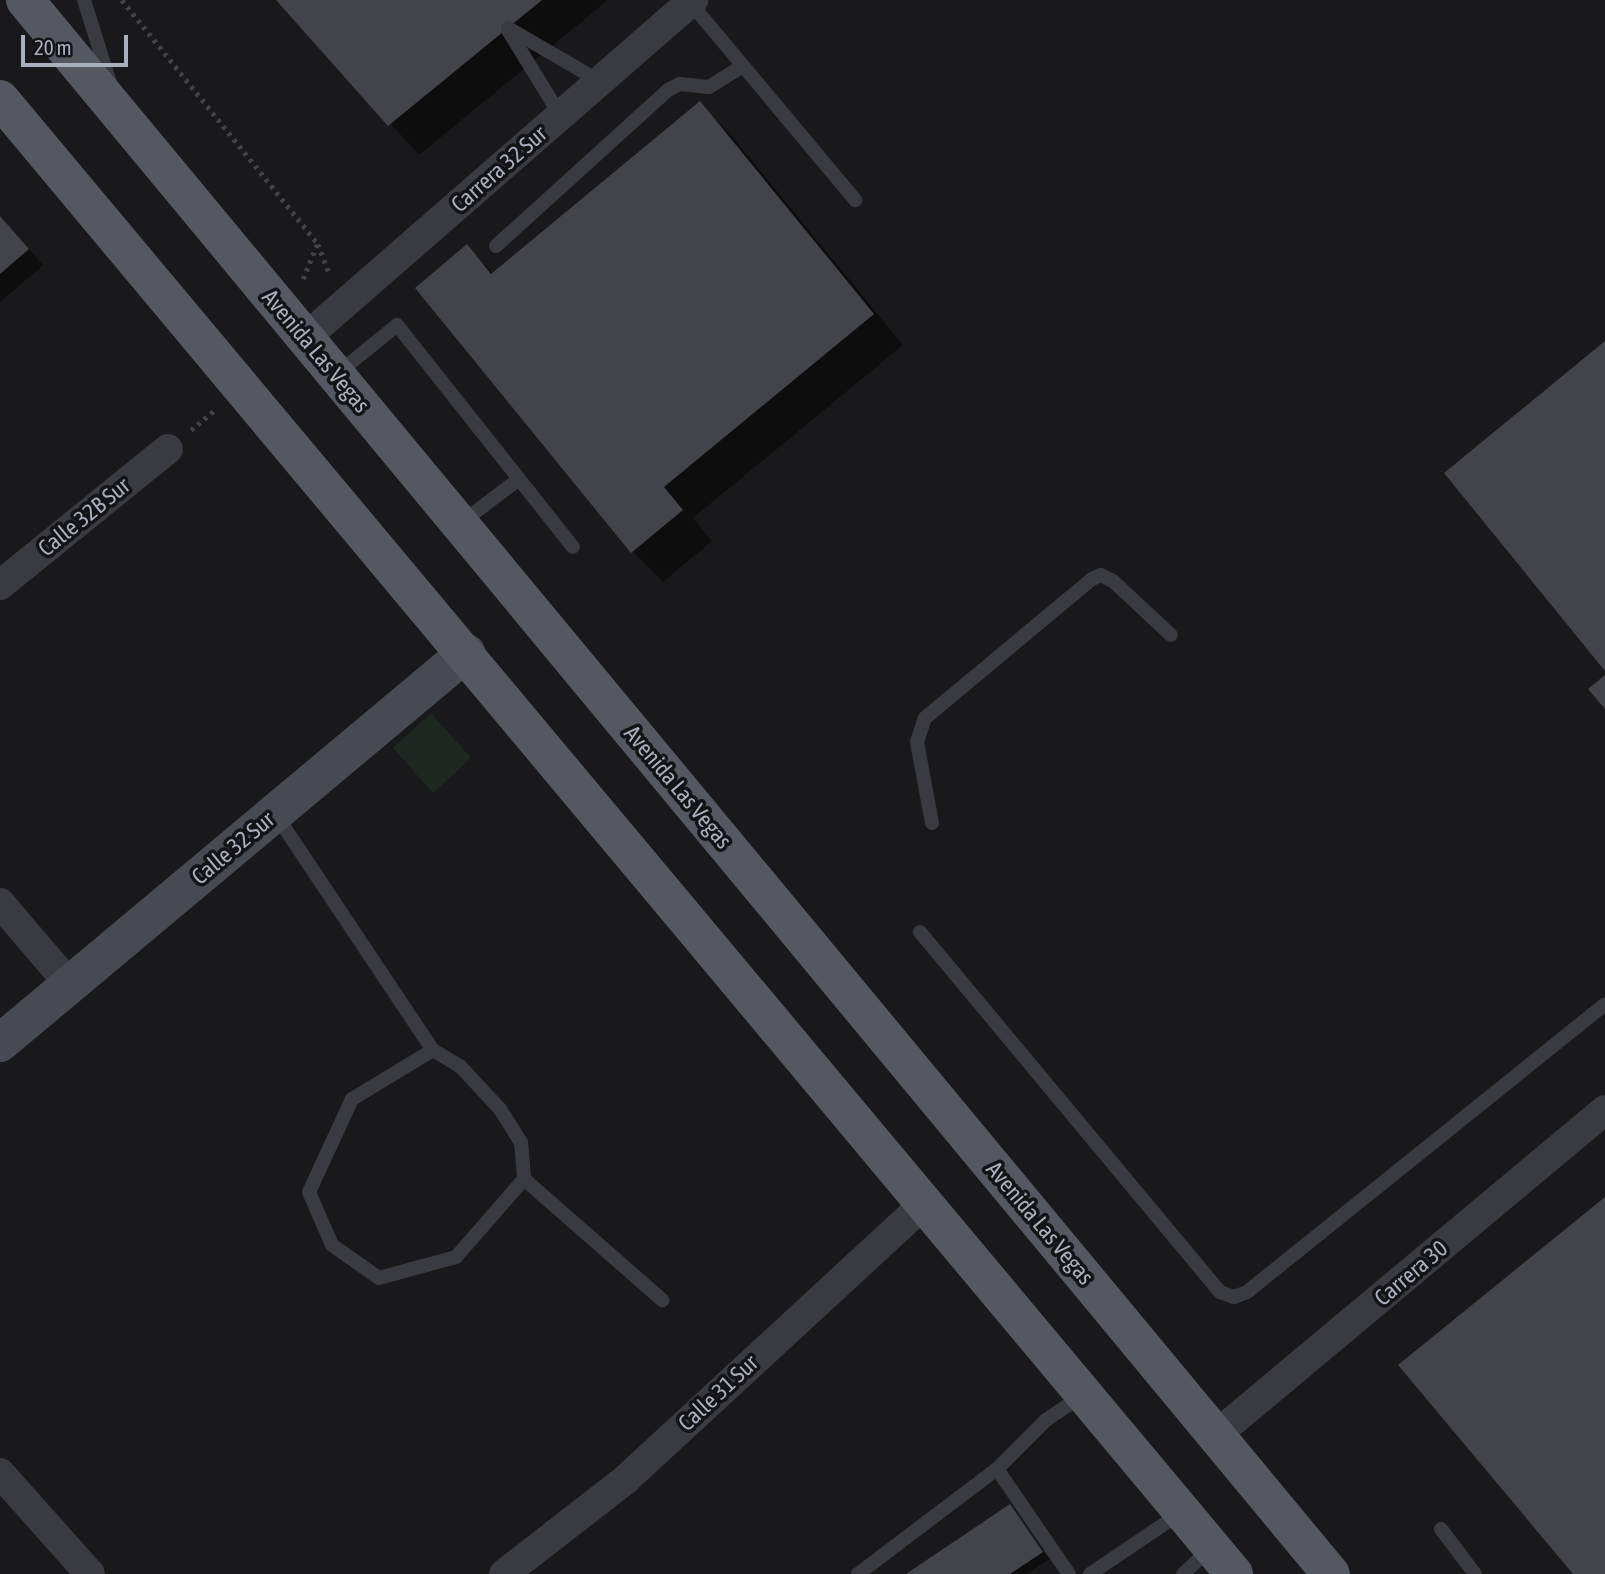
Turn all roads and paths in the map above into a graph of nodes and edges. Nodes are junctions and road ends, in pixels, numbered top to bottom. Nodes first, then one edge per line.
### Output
1 (25, 0) edge
2 (84, 0) edge
3 (122, 0) edge
4 (690, 1) edge
5 (743, 66) junction
6 (599, 81) junction
7 (0, 99) edge
8 (120, 115) junction
9 (560, 116) junction
10 (855, 200) dead end
11 (318, 244) dead end
12 (496, 246) dead end
13 (305, 338) junction
14 (336, 375) junction
15 (168, 449) dead end
16 (519, 479) junction
17 (459, 524) junction
18 (573, 547) dead end
19 (0, 585) edge
20 (1171, 635) dead end
21 (466, 653) junction
22 (275, 813) junction
23 (932, 824) dead end
24 (0, 903) edge
25 (920, 932) dead end
26 (69, 985) junction
27 (1605, 1004) edge
28 (0, 1043) edge
29 (433, 1050) junction
30 (1605, 1110) edge
31 (524, 1180) junction
32 (925, 1203) junction
33 (662, 1300) dead end
34 (1084, 1394) junction
35 (1216, 1435) junction
36 (997, 1469) junction
37 (0, 1473) edge
38 (1182, 1512) junction
39 (1441, 1530) dead end
40 (1224, 1561) edge
41 (90, 1574) edge
42 (504, 1574) edge
43 (858, 1574) edge
44 (1069, 1574) edge
45 (1090, 1574) edge
46 (1183, 1574) edge
47 (1331, 1574) edge
48 (1475, 1574) edge

1 - 8 main road, Avenida Las Vegas
2 - 8 lane
3 - 11 path
4 - 5 lane
4 - 6 street, Carrera 32 Sur
5 - 10 lane
5 - 12 lane
6 - 9 street, Carrera 32 Sur
6 - 9 lane
7 - 21 main road
8 - 13 main road, Avenida Las Vegas
9 - 13 street, Carrera 32 Sur
13 - 14 main road, Avenida Las Vegas
14 - 16 lane
14 - 17 main road, Avenida Las Vegas
15 - 19 street, Calle 32B Sur
16 - 17 lane
16 - 18 lane
17 - 35 main road, Avenida Las Vegas
20 - 23 lane
21 - 22 street, Calle 32 Sur
21 - 32 main road
22 - 26 street, Calle 32 Sur
22 - 29 lane
24 - 26 street
25 - 27 lane
26 - 28 street, Calle 32 Sur
29 - 31 lane
29 - 31 lane
30 - 35 street, Carrera 30
31 - 33 lane
32 - 34 main road
32 - 42 street, Calle 31 Sur
34 - 36 lane
34 - 38 main road
35 - 47 main road, Avenida Las Vegas
36 - 43 lane
36 - 44 lane
37 - 41 street
38 - 40 main road
38 - 45 lane
39 - 48 lane
40 - 46 lane

